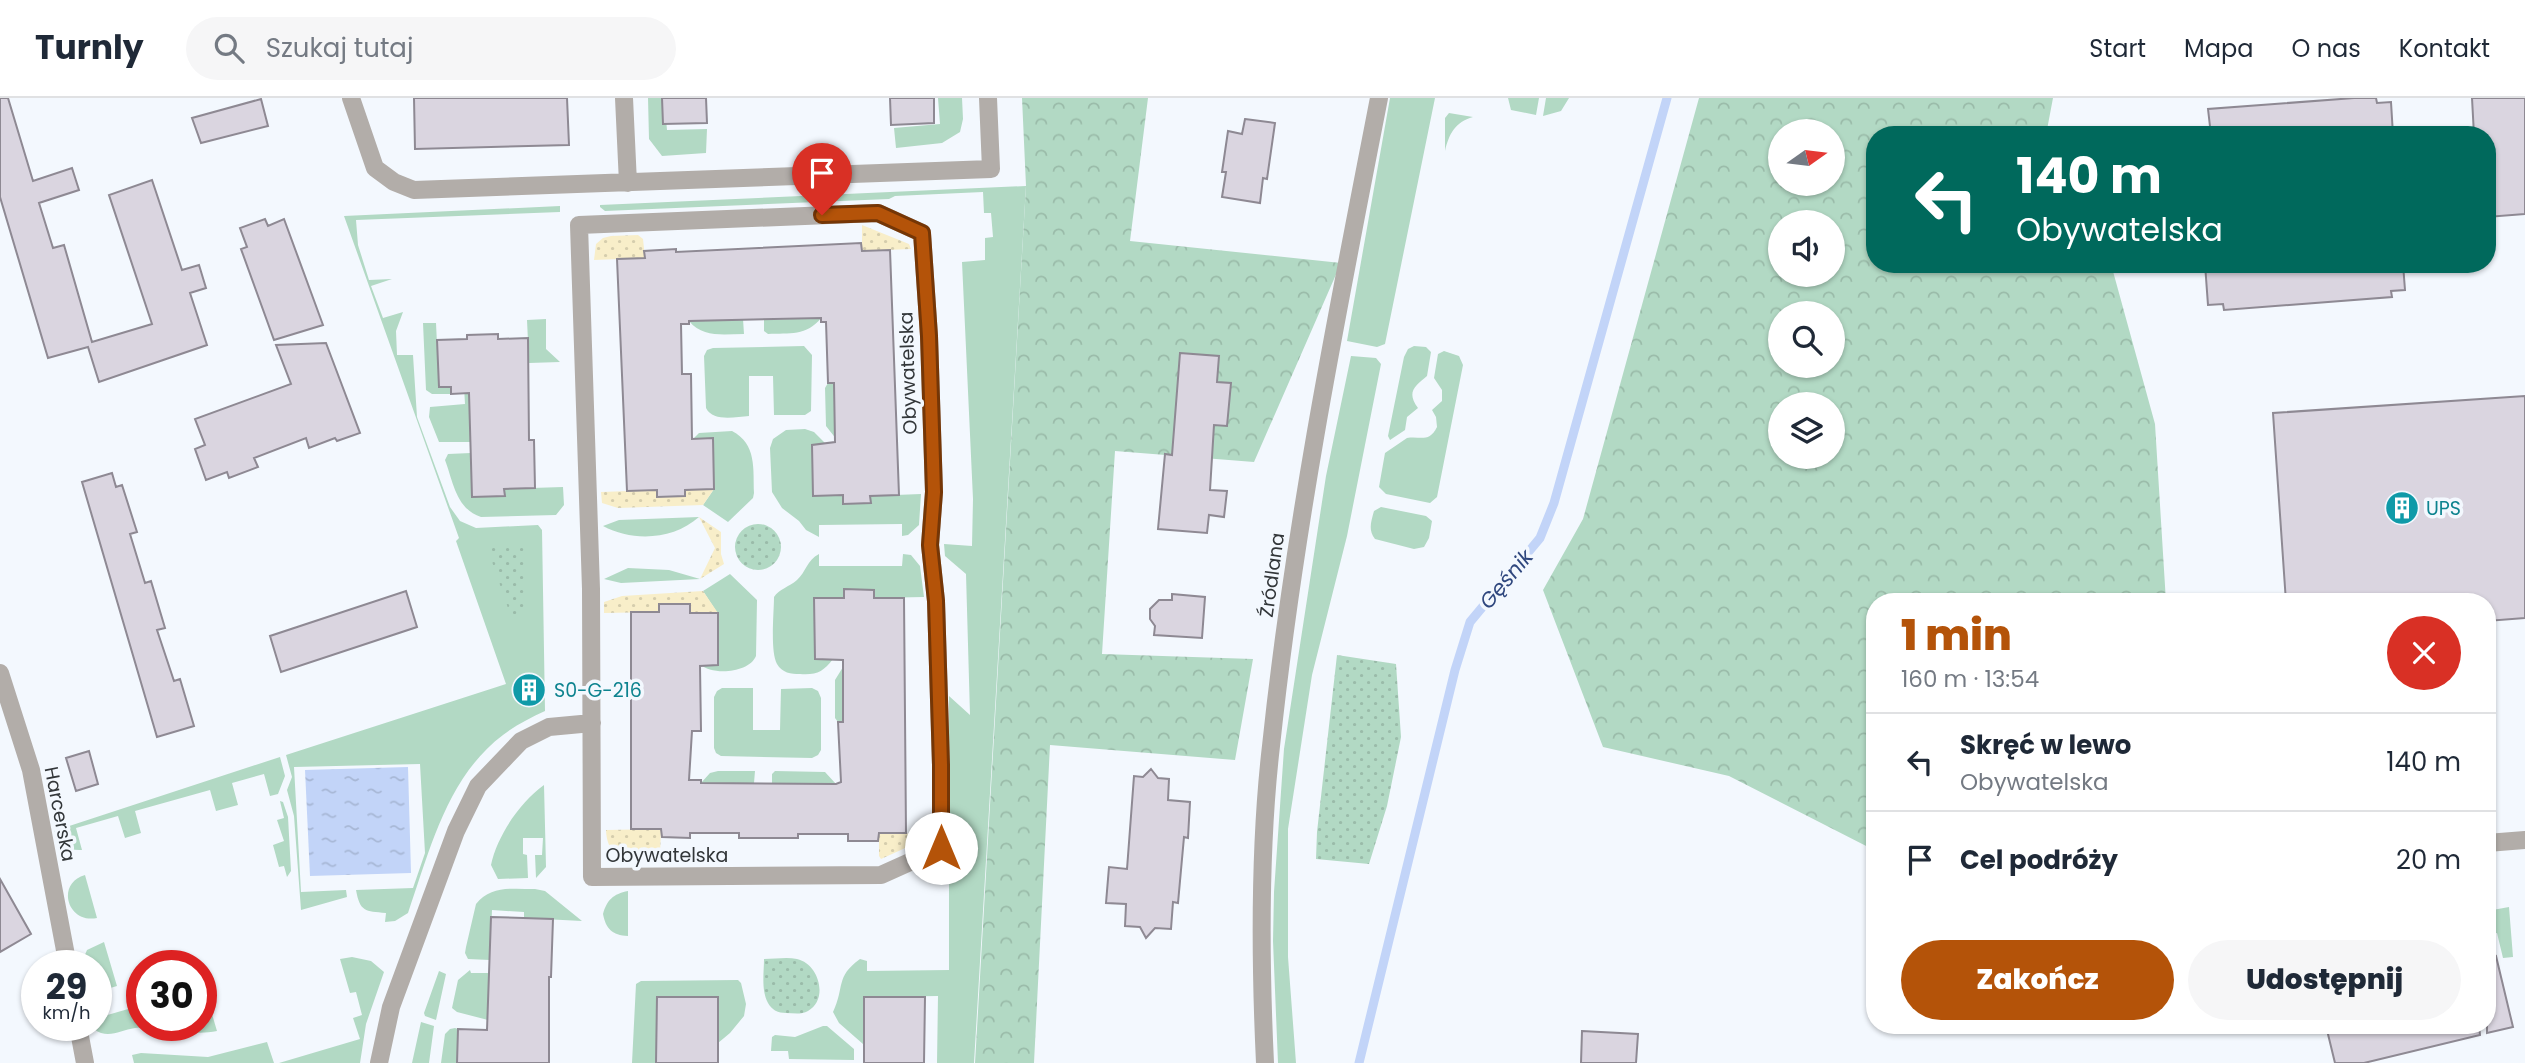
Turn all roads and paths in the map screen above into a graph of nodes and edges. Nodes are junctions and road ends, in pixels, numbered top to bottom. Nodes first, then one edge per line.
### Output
1 (351, 98) edge
2 (624, 98) edge
3 (988, 98) edge
4 (1379, 98) edge
5 (628, 183) junction
6 (0, 673) edge
7 (592, 723) junction
8 (2525, 841) edge
9 (2496, 843) edge
10 (65, 950) edge
11 (81, 1041) edge
12 (85, 1063) edge
13 (379, 1063) edge
14 (1265, 1063) edge

1 - 5 street
2 - 5 street
3 - 5 street
4 - 14 street, Źródlana
6 - 10 street, Harcerska
7 - 7 street, Obywatelska
7 - 13 street
8 - 9 street
11 - 12 street

